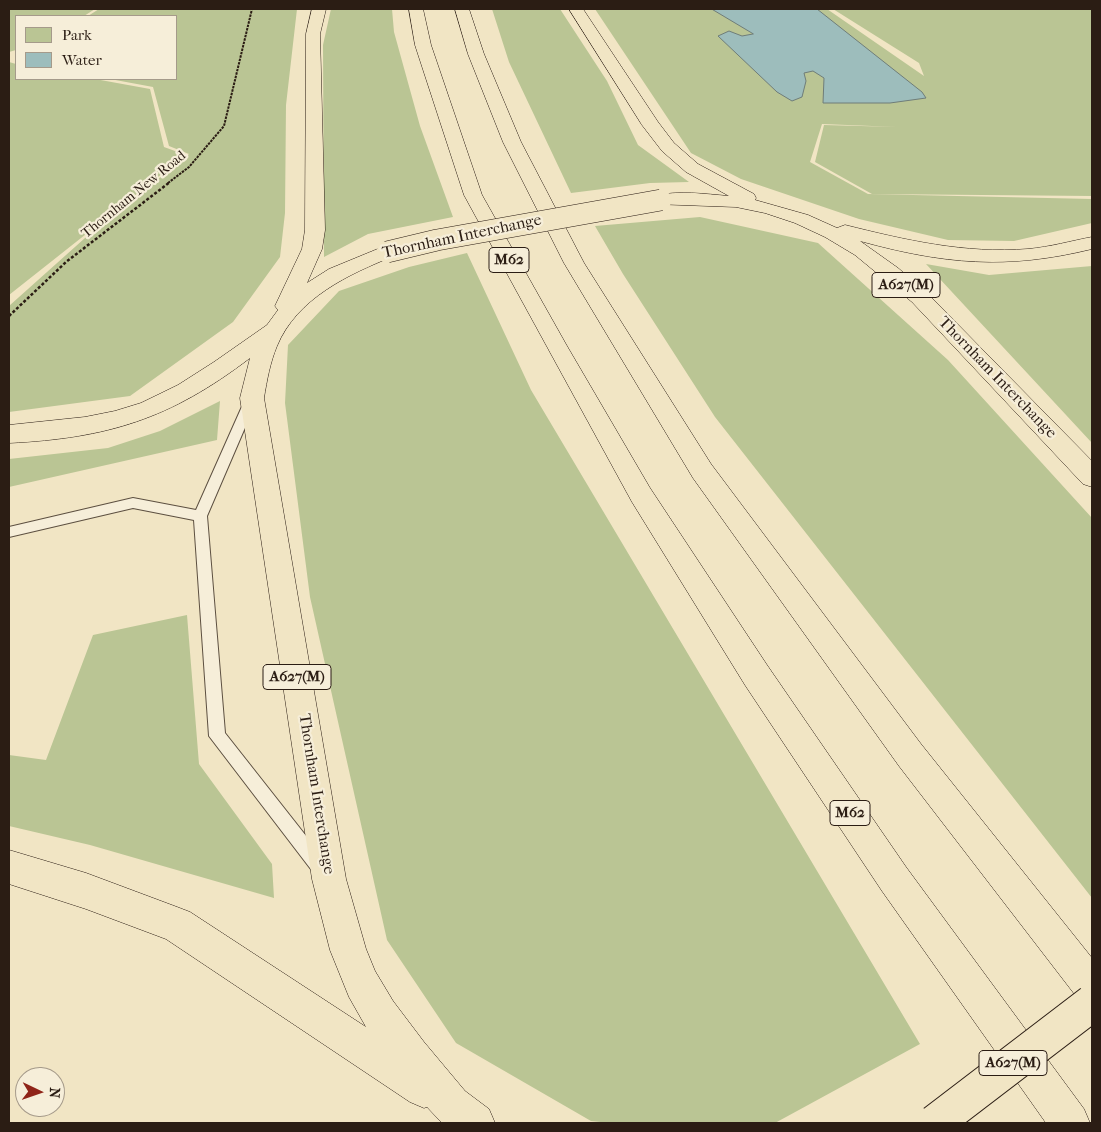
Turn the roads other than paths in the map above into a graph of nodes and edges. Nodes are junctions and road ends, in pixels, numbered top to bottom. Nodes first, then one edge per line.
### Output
1 (319, 9) edge
2 (416, 9) edge
3 (462, 9) edge
4 (576, 9) edge
5 (767, 207) junction
6 (812, 222) junction
7 (1092, 243) edge
8 (277, 324) junction
9 (252, 398) junction
10 (9, 434) edge
11 (1092, 477) edge
12 (200, 516) junction
13 (9, 532) edge
14 (9, 867) edge
15 (329, 879) junction
16 (1092, 986) edge
17 (1092, 1003) edge
18 (463, 1114) edge
19 (934, 1123) edge
20 (1070, 1123) edge

1 - 8 highway
2 - 20 highway, M62
3 - 16 highway
4 - 5 highway
5 - 6 highway, Thornham Interchange / A627(M)
5 - 8 highway, Thornham Interchange / A627(M), bridge
6 - 7 highway, A627(M)
6 - 11 highway, Thornham Interchange / A627(M)
8 - 9 highway, Thornham Interchange / A627(M)
8 - 10 highway, A627(M)
9 - 12 lane
9 - 15 highway, Thornham Interchange / A627(M)
12 - 13 lane
12 - 15 lane
14 - 18 highway, A627(M)
15 - 18 highway, Thornham Interchange / A627(M)
17 - 19 highway, A627(M), bridge

